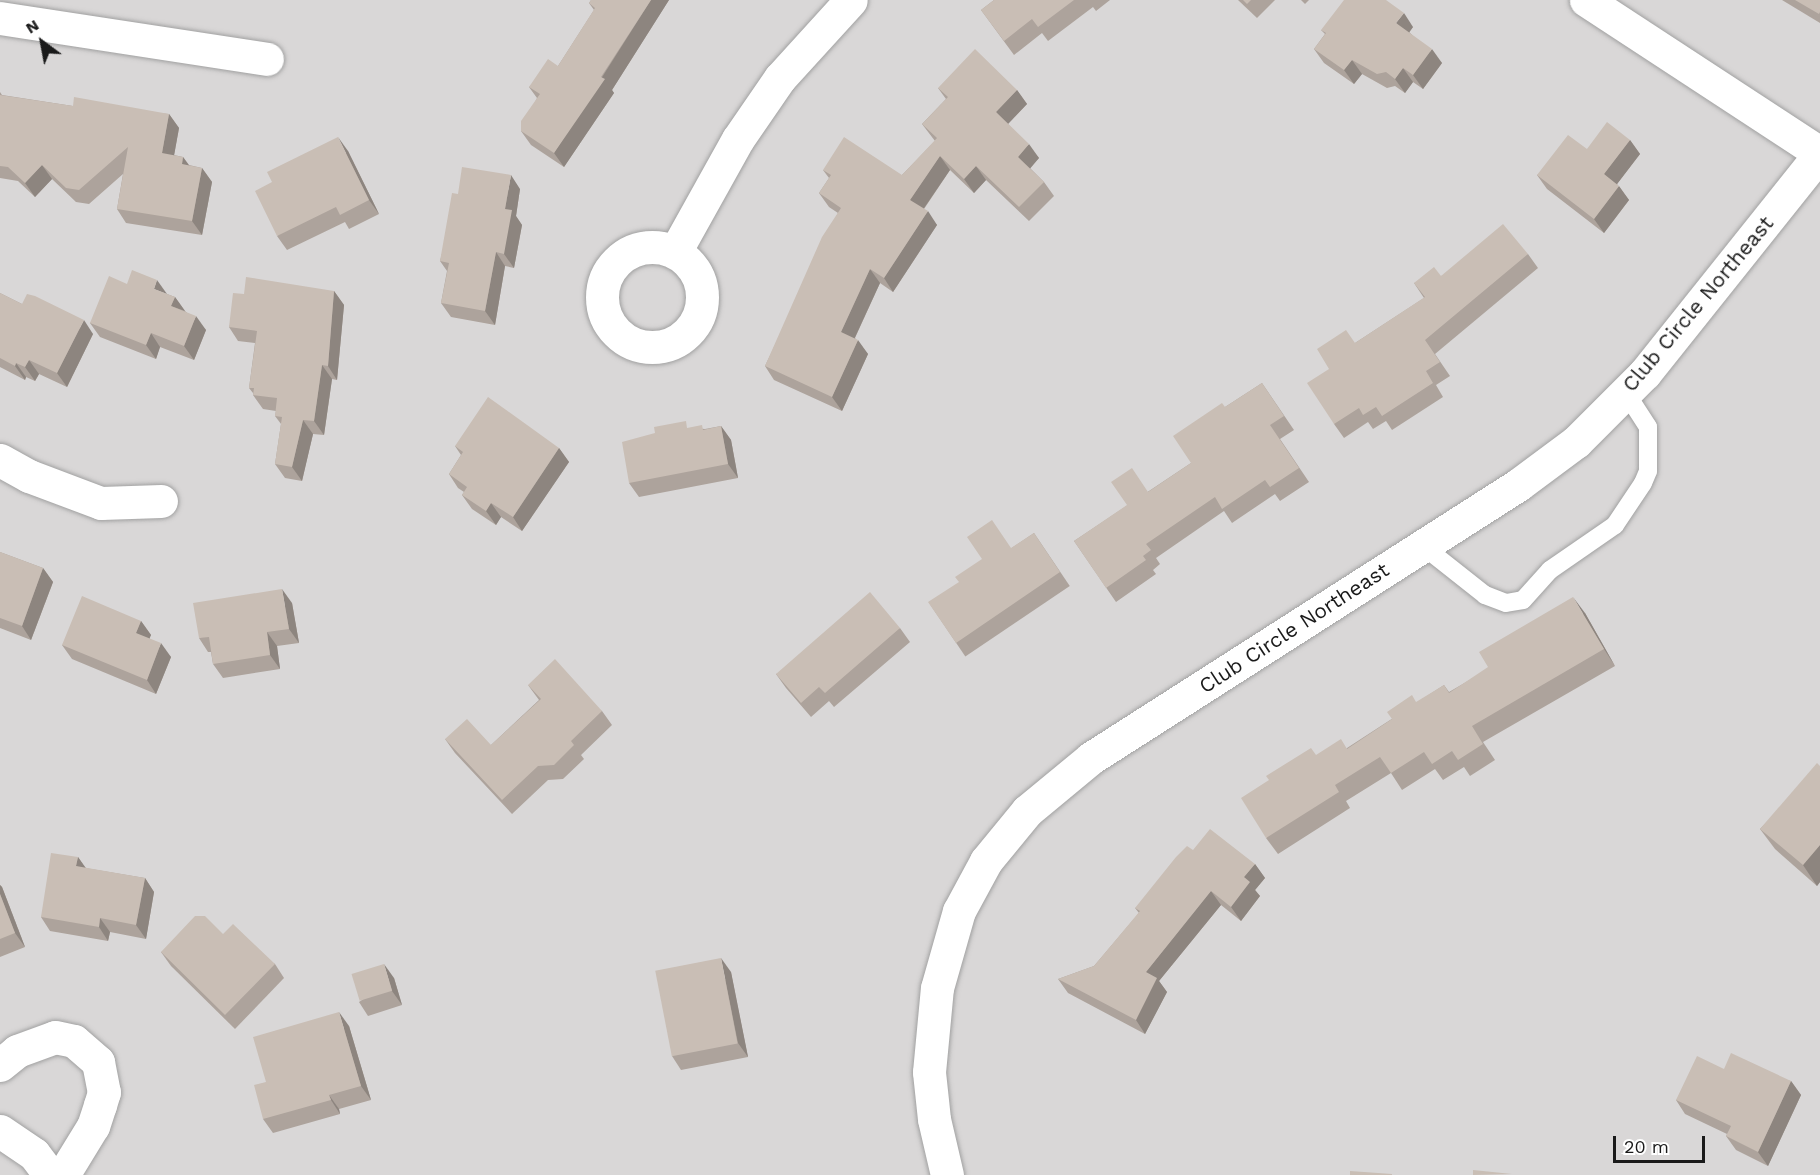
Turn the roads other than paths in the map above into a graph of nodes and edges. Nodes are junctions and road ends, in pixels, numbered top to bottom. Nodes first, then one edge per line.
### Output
1 (851, 0) edge
2 (1586, 0) edge
3 (0, 18) edge
4 (267, 59) dead end
5 (1820, 154) edge
6 (675, 252) dead end
7 (1626, 393) junction
8 (0, 460) edge
9 (161, 501) dead end
10 (1423, 546) junction
11 (0, 1065) edge
12 (0, 1131) edge
13 (50, 1175) edge
14 (63, 1175) edge
15 (947, 1175) edge

1 - 6 street
2 - 5 street
3 - 4 street
5 - 7 street, Club Circle Northeast
7 - 10 street, Club Circle Northeast
7 - 10 lane
8 - 9 street
10 - 15 street, Club Circle Northeast
11 - 14 street
12 - 13 street

